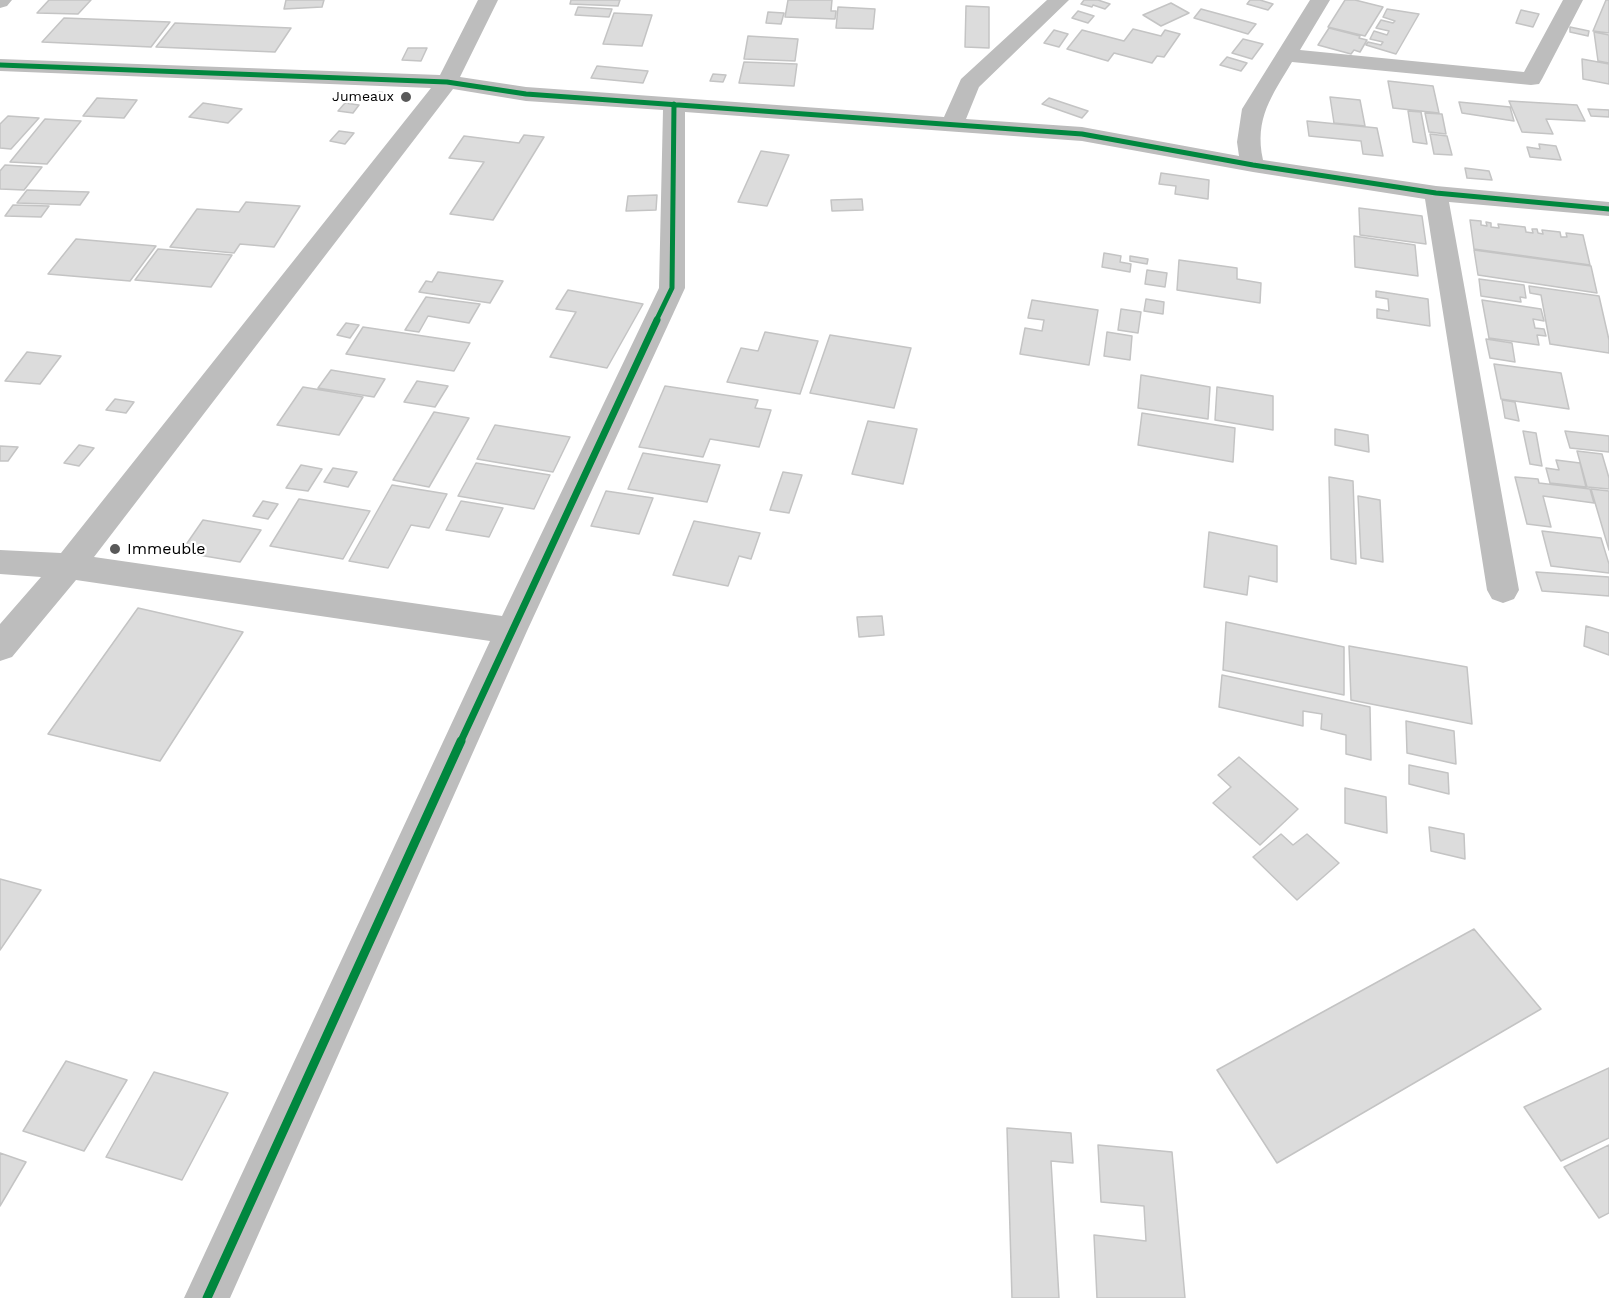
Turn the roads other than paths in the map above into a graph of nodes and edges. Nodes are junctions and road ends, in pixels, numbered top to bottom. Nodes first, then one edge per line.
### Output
1 (488, 0) edge
2 (1059, 0) edge
3 (1320, 0) edge
4 (1573, 0) edge
5 (1285, 55) junction
6 (0, 65) edge
7 (447, 82) junction
8 (674, 104) junction
9 (952, 125) junction
10 (1253, 165) junction
11 (1436, 193) junction
12 (1609, 210) edge
13 (0, 562) edge
14 (69, 567) junction
15 (1503, 590) dead end
16 (511, 631) junction
17 (0, 647) edge
18 (207, 1298) edge

1 - 7 street
2 - 9 street
3 - 5 street
4 - 5 street
5 - 10 street
6 - 7 street
7 - 8 street
7 - 14 street
8 - 9 street
8 - 16 street
9 - 10 street
10 - 11 street
11 - 12 street
11 - 15 street
13 - 14 street
14 - 16 street
14 - 17 street
16 - 18 street

